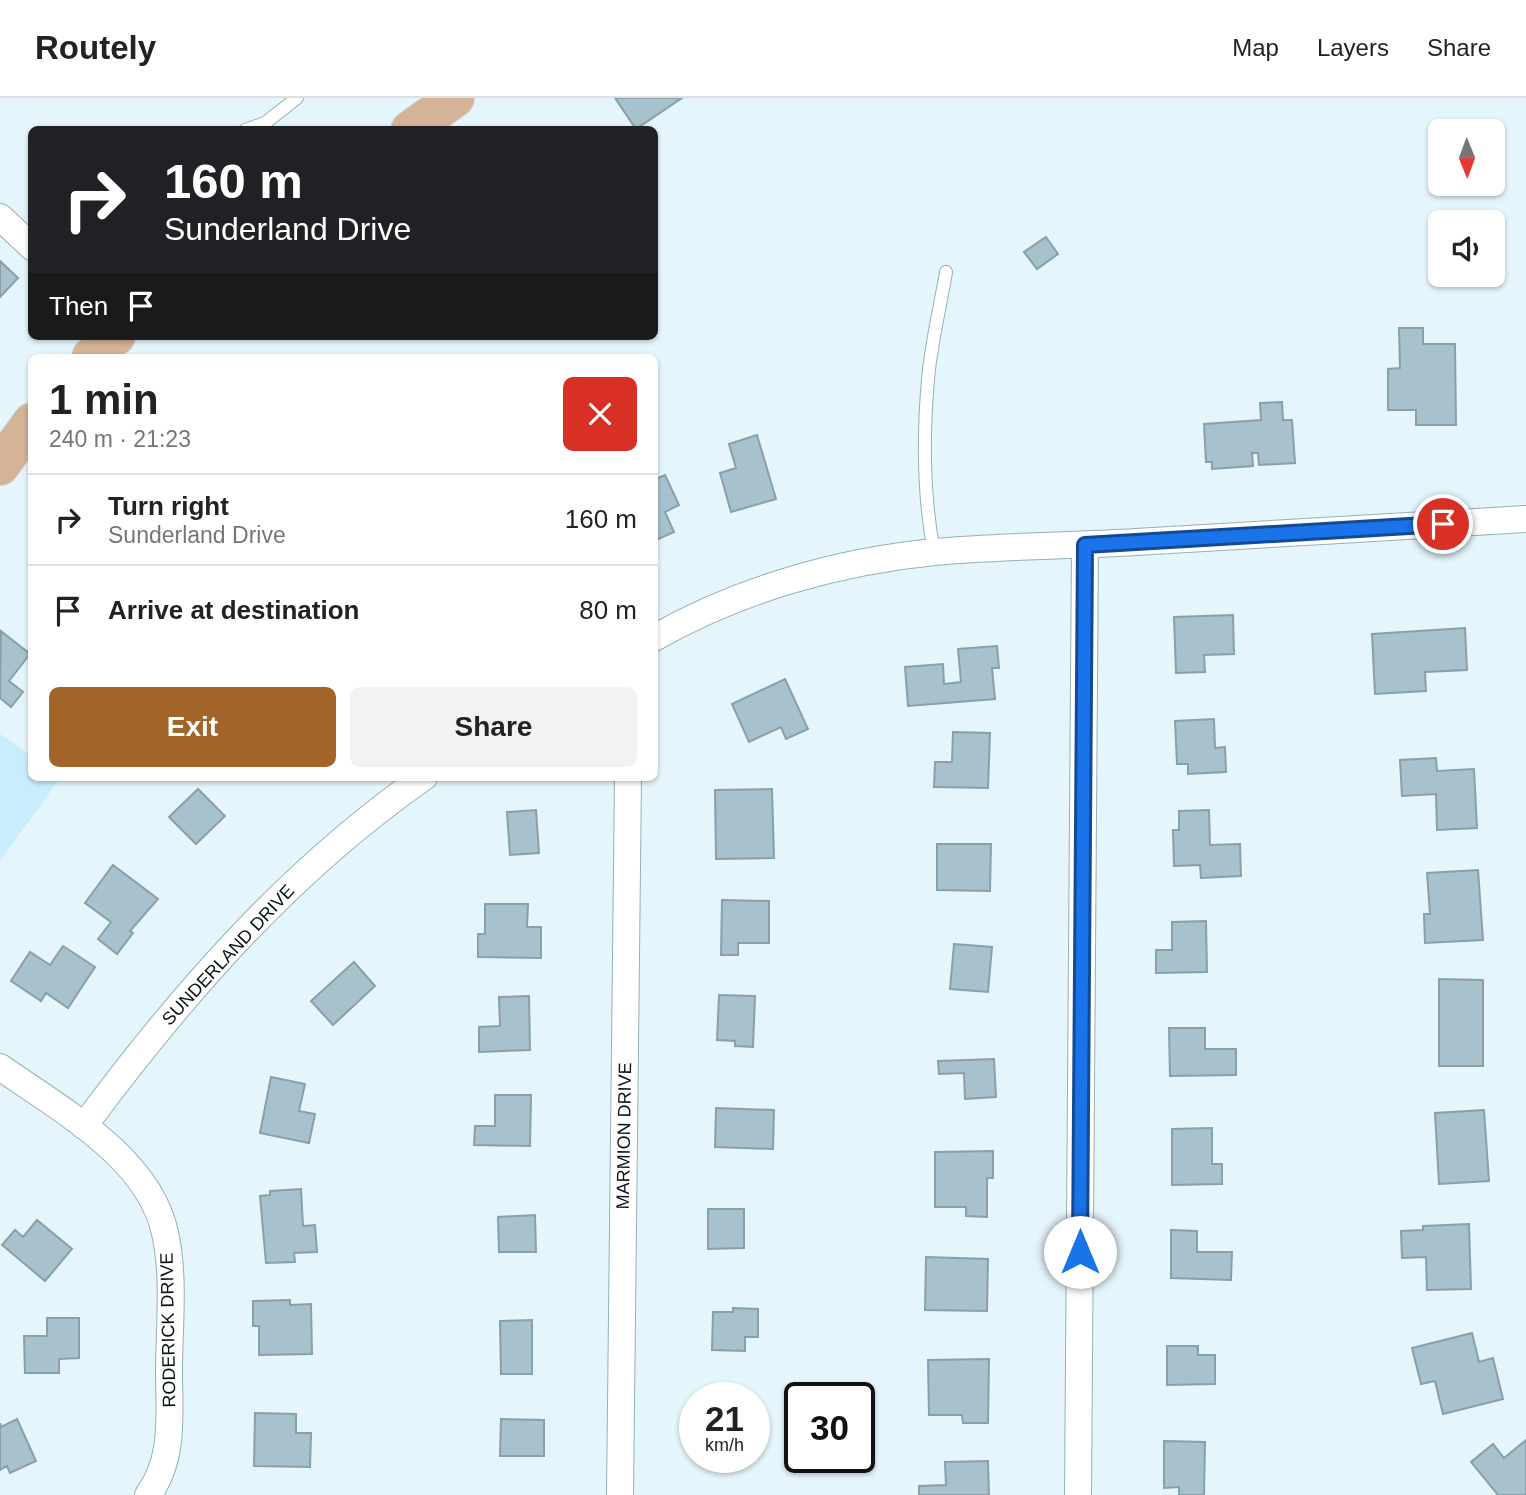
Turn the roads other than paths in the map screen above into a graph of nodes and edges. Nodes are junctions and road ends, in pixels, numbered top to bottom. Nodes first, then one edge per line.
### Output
1 (297, 98) edge
2 (455, 98) edge
3 (256, 126) edge
4 (416, 126) edge
5 (0, 218) edge
6 (28, 241) edge
7 (946, 272) dead end
8 (111, 340) edge
9 (95, 354) edge
10 (28, 428) edge
11 (0, 466) edge
12 (1526, 519) edge
13 (1085, 545) junction
14 (934, 552) junction
15 (658, 636) edge
16 (418, 781) edge
17 (628, 781) edge
18 (0, 1068) edge
19 (84, 1126) junction
20 (148, 1495) edge
21 (620, 1495) edge
22 (1079, 1495) edge

1 - 3 lane
2 - 4 main road
5 - 6 street
7 - 14 lane
8 - 9 main road
10 - 11 main road
12 - 13 street
13 - 14 street
13 - 22 street
14 - 15 street
16 - 19 street, SUNDERLAND DRIVE
17 - 21 street, MARMION DRIVE
18 - 19 street, RODERICK DRIVE
19 - 20 street, RODERICK DRIVE

